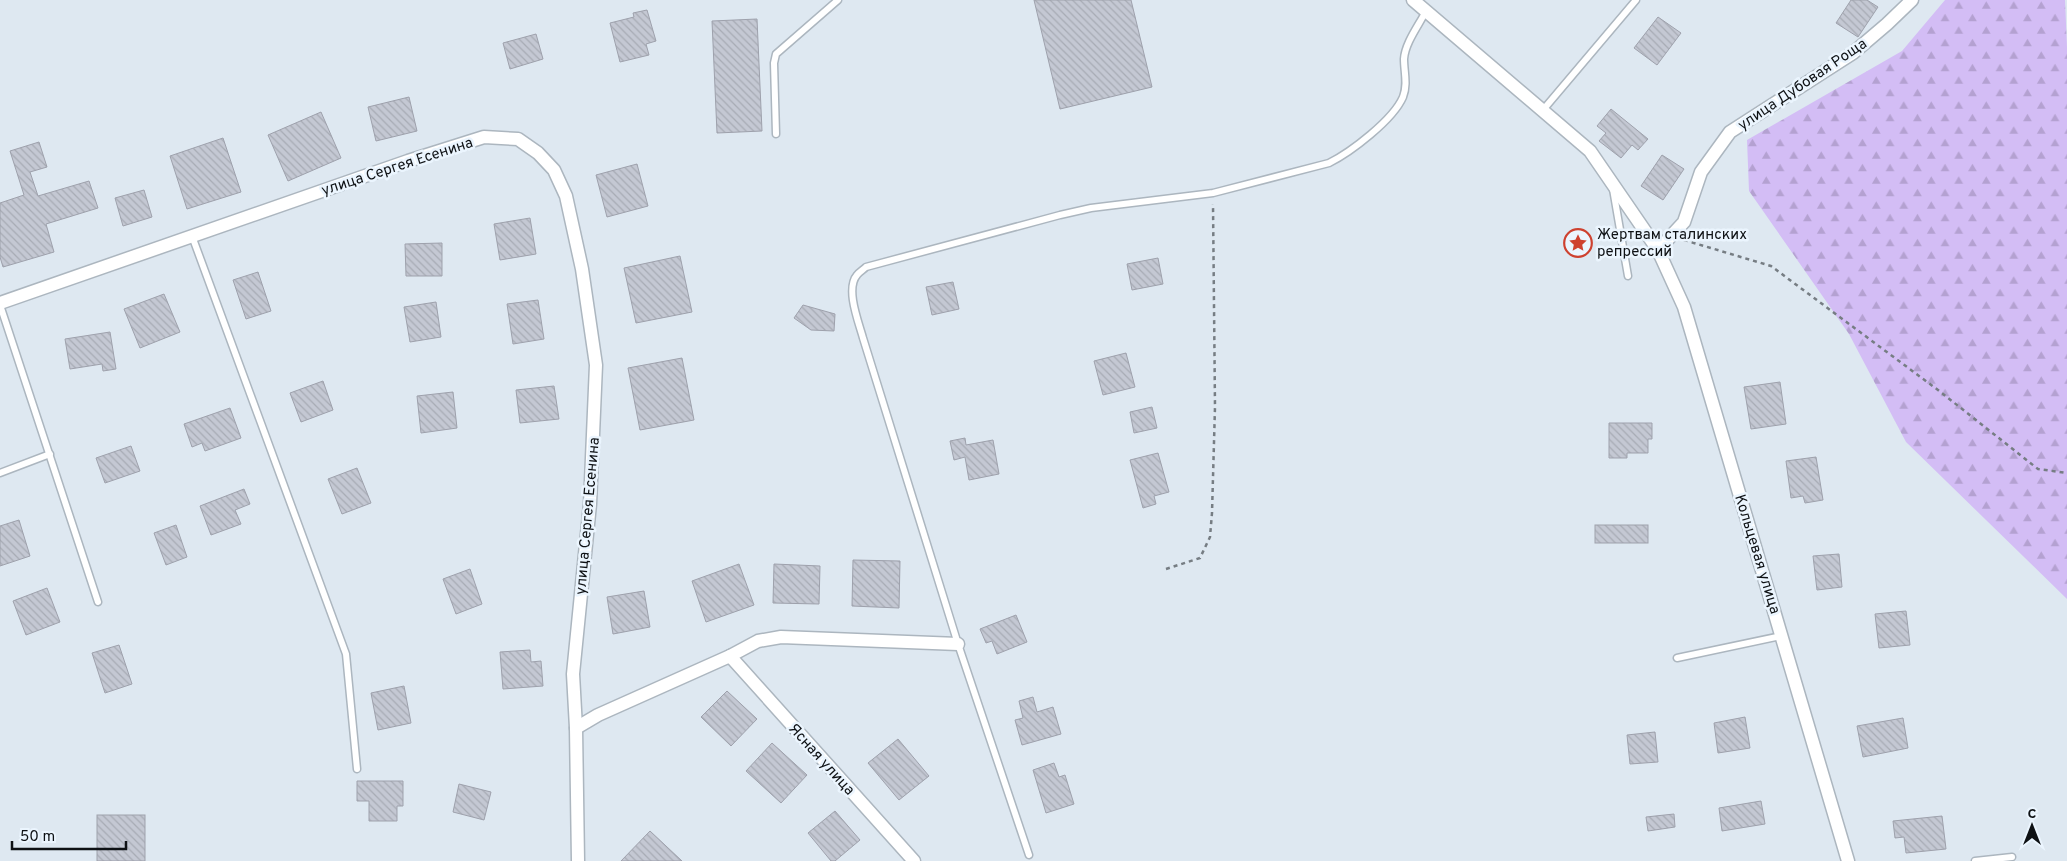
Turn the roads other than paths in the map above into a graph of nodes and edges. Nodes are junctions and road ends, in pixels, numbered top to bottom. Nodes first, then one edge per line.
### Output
1 (838, 0) edge
2 (1413, 0) edge
3 (1636, 0) edge
4 (1912, 0) edge
5 (1426, 11) junction
6 (1543, 110) junction
7 (776, 134) dead end
8 (1612, 182) junction
9 (192, 236) junction
10 (1658, 250) junction
11 (1628, 276) dead end
12 (0, 304) edge
13 (50, 454) junction
14 (0, 473) edge
15 (98, 602) dead end
16 (1783, 636) junction
17 (958, 644) junction
18 (730, 656) junction
19 (1677, 658) dead end
20 (576, 728) junction
21 (357, 770) dead end
22 (1029, 855) dead end
23 (2012, 857) dead end
24 (578, 861) edge
25 (914, 861) edge
26 (1848, 861) edge
27 (1975, 861) edge

1 - 7 lane
2 - 5 street
3 - 6 lane
4 - 10 street, улица Дубовая Роща
5 - 6 street
5 - 17 lane
6 - 8 street
8 - 10 street
8 - 11 lane
9 - 12 street, улица Сергея Есенина
9 - 20 street, улица Сергея Есенина
9 - 21 lane
10 - 16 street, Кольцевая улица
12 - 13 lane
13 - 14 lane
13 - 15 lane
16 - 19 lane
16 - 26 street, Кольцевая улица
17 - 18 street
17 - 22 lane
18 - 20 street
18 - 25 street, Ясная улица
20 - 24 street, улица Сергея Есенина
23 - 27 lane

